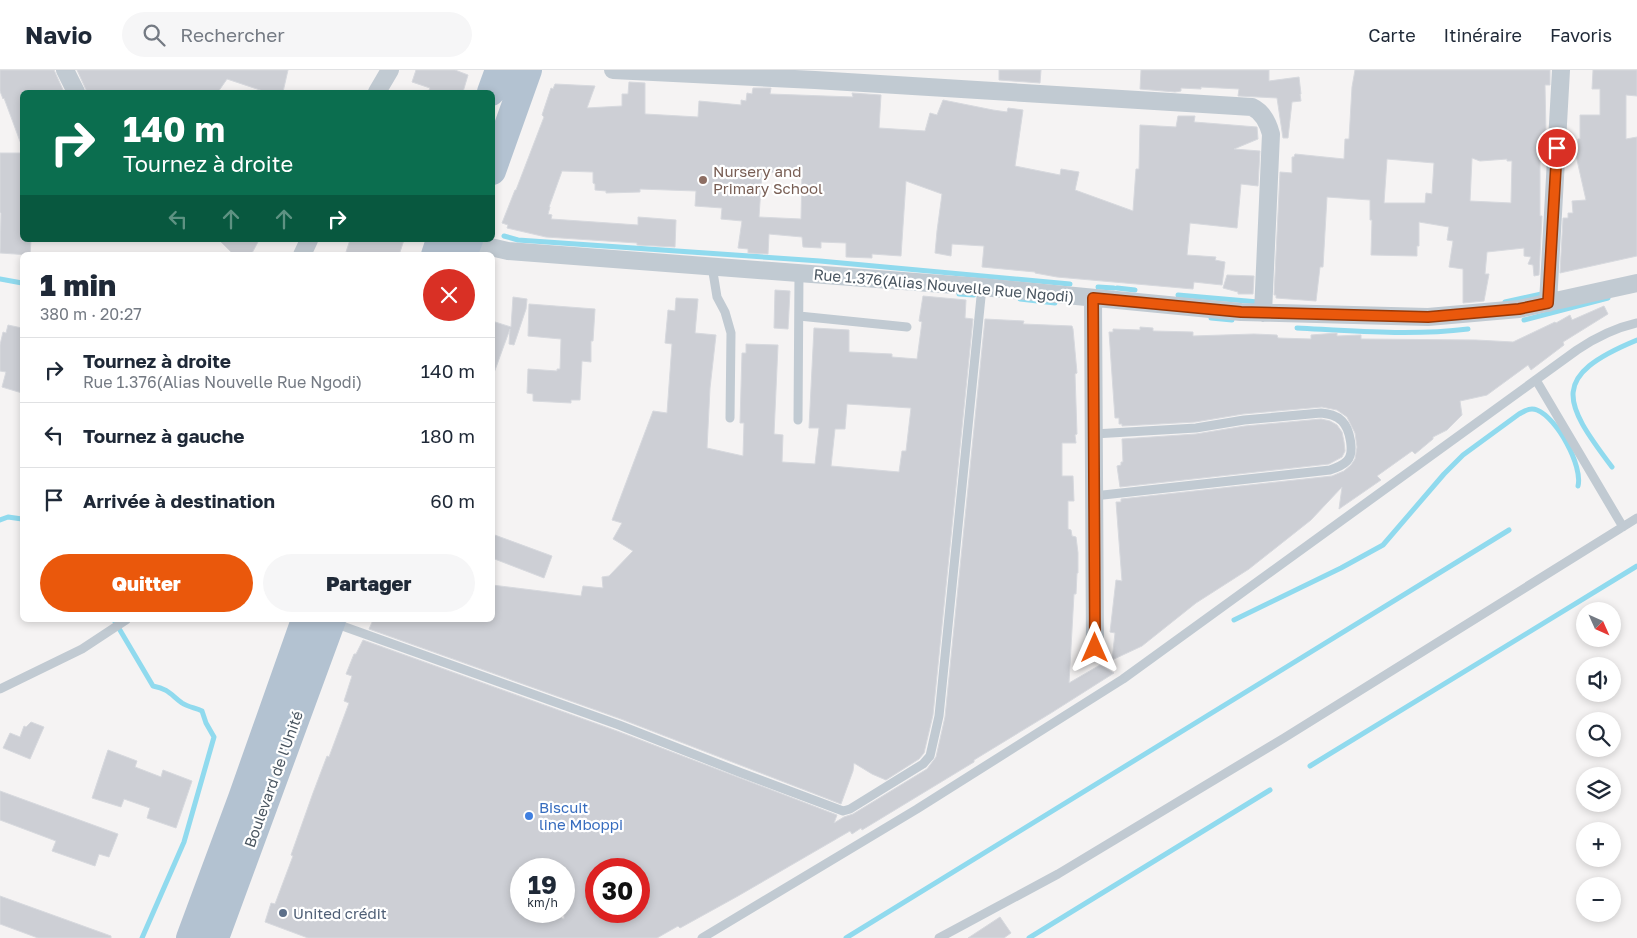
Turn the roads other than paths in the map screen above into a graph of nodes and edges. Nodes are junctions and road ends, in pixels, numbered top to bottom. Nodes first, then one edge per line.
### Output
1 (65, 70) edge
2 (390, 70) edge
3 (499, 70) edge
4 (528, 70) edge
5 (614, 70) edge
6 (1561, 70) edge
7 (75, 90) edge
8 (378, 90) edge
9 (492, 90) edge
10 (495, 163) edge
11 (465, 244) edge
12 (712, 266) junction
13 (799, 273) junction
14 (1637, 283) edge
15 (982, 287) junction
16 (1093, 298) junction
17 (1548, 303) junction
18 (1263, 313) junction
19 (799, 316) junction
20 (1637, 323) edge
21 (906, 327) dead end
22 (1536, 380) junction
23 (730, 418) dead end
24 (798, 420) dead end
25 (1094, 434) junction
26 (1094, 496) junction
27 (1637, 518) edge
28 (1623, 527) junction
29 (123, 622) edge
30 (323, 622) edge
31 (323, 622) edge
32 (326, 622) edge
33 (1095, 648) dead end
34 (0, 689) edge
35 (190, 938) edge
36 (215, 938) edge
37 (702, 938) edge
38 (939, 938) edge

1 - 7 street
2 - 8 street
3 - 9 main road
4 - 10 main road
5 - 18 street
6 - 17 street
11 - 12 street, Rue 1.376(Alias Nouvelle Rue Ngodi)
12 - 13 street, Rue 1.376(Alias Nouvelle Rue Ngodi)
12 - 23 lane
13 - 15 street, Rue 1.376(Alias Nouvelle Rue Ngodi)
13 - 19 lane
14 - 17 street, Rue 1.376(Alias Nouvelle Rue Ngodi)
15 - 16 street, Rue 1.376(Alias Nouvelle Rue Ngodi)
15 - 32 lane
16 - 18 street, Rue 1.376(Alias Nouvelle Rue Ngodi)
16 - 25 street
17 - 18 street, Rue 1.376(Alias Nouvelle Rue Ngodi)
19 - 21 lane
19 - 24 lane
20 - 22 lane
22 - 28 lane
22 - 37 lane
25 - 26 street
25 - 26 lane
26 - 33 street
27 - 28 lane
28 - 38 lane
29 - 34 lane
30 - 35 main road, Boulevard de l'Unité
31 - 36 main road, Boulevard de l'Unité

